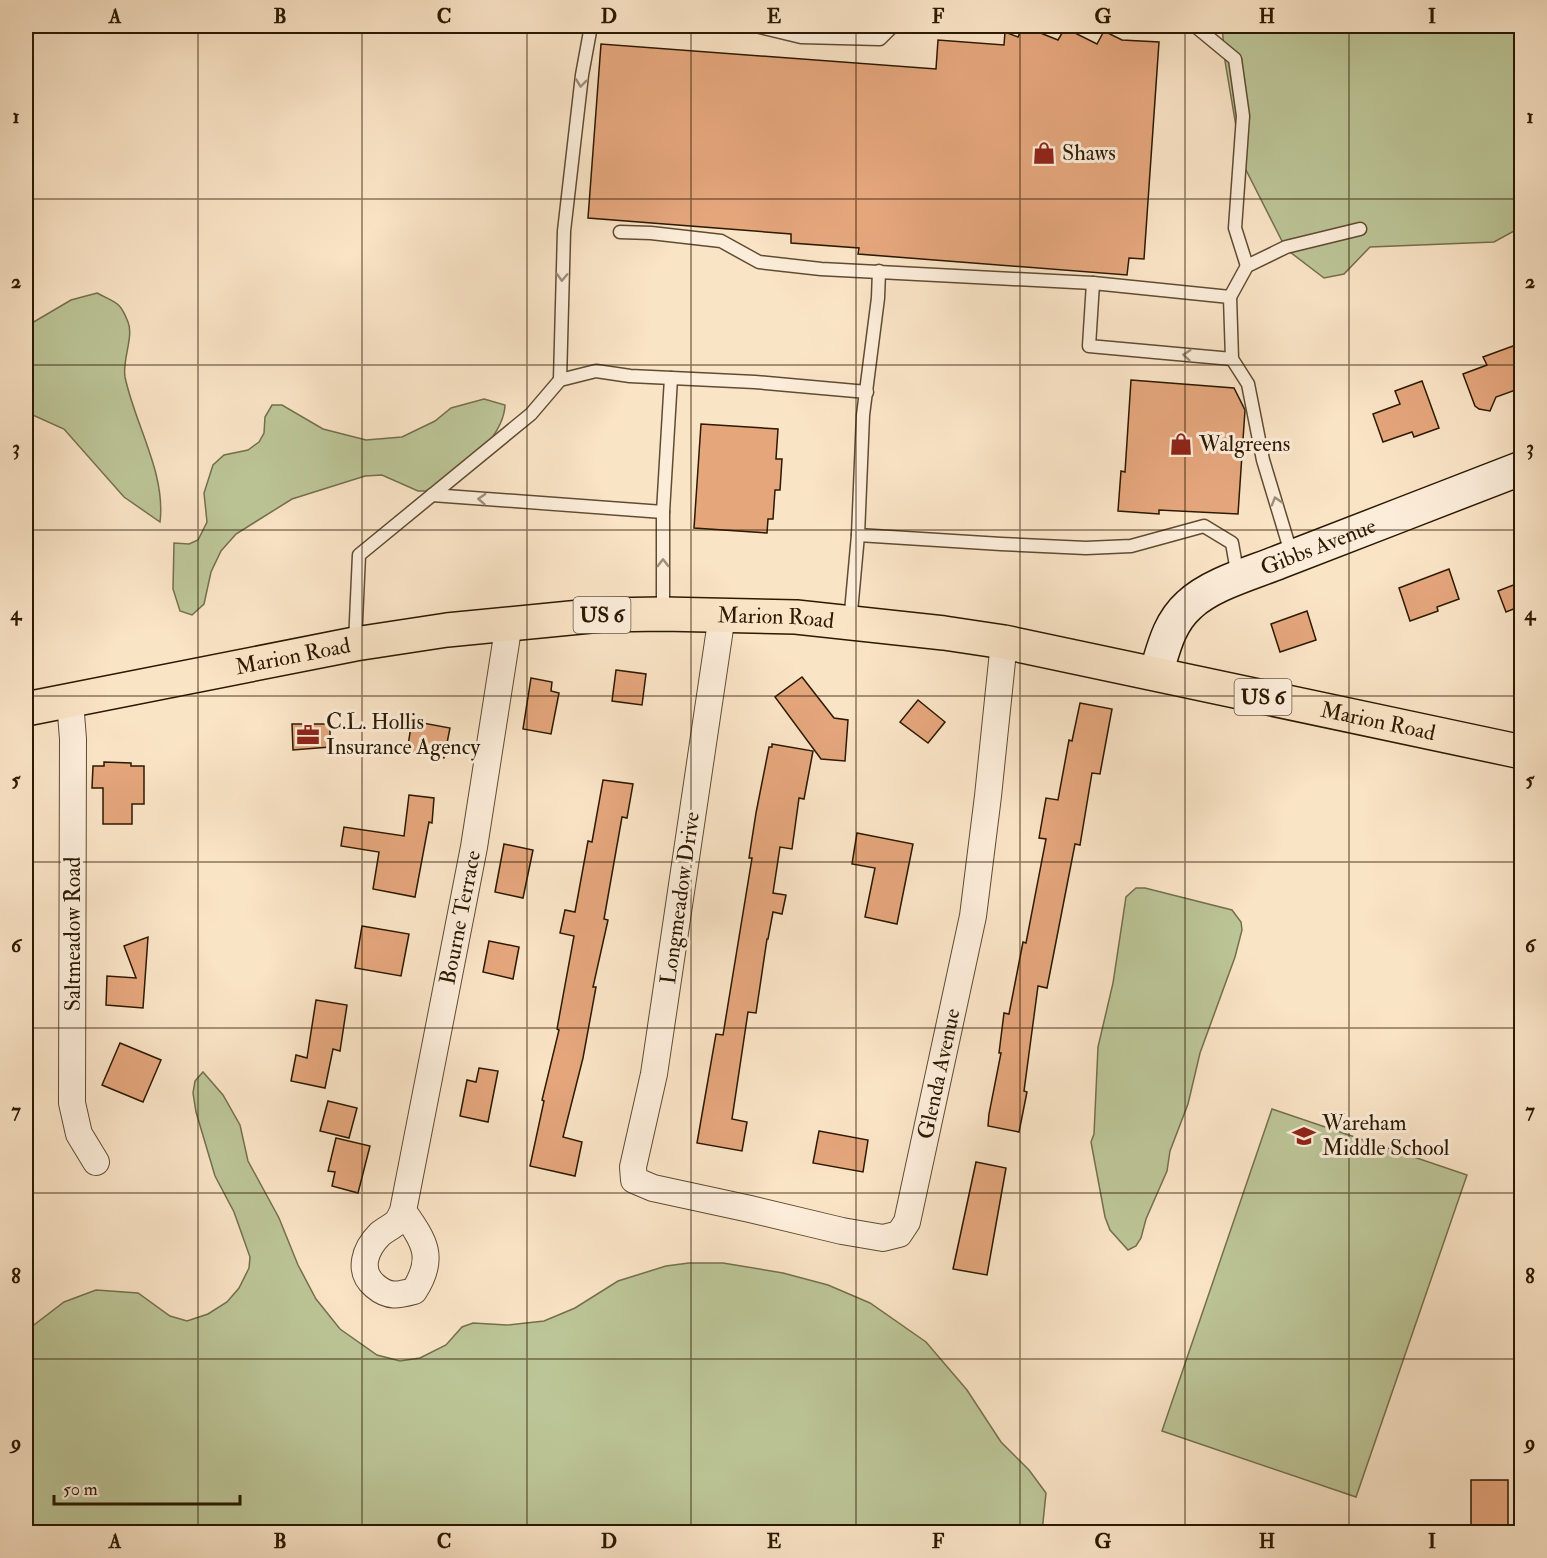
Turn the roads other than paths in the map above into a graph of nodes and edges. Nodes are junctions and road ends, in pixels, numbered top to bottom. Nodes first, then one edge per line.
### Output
1 (591, 26) edge
2 (756, 26) edge
3 (893, 26) edge
4 (1195, 26) edge
5 (1360, 229) dead end
6 (620, 232) dead end
7 (1247, 266) junction
8 (879, 271) junction
9 (1093, 283) junction
10 (1230, 297) junction
11 (1232, 359) junction
12 (671, 378) junction
13 (560, 380) junction
14 (867, 392) junction
15 (1521, 468) edge
16 (432, 495) junction
17 (663, 512) junction
18 (858, 535) junction
19 (1293, 557) junction
20 (1238, 579) junction
21 (663, 614) junction
22 (722, 615) junction
23 (509, 622) junction
24 (850, 623) junction
25 (1004, 642) junction
26 (355, 644) junction
27 (1156, 673) junction
28 (70, 701) junction
29 (26, 709) edge
30 (1521, 752) edge
31 (96, 1162) dead end
32 (634, 1180) joint
33 (403, 1211) dead end

1 -> 13 lane
2 - 3 lane
4 - 7 lane
5 - 7 lane
6 - 8 lane
7 - 10 lane
8 - 9 lane
8 - 14 lane
9 - 10 lane
11 -> 9 lane
10 - 11 lane
19 -> 11 lane
12 - 13 lane
12 - 14 lane
12 - 17 lane
13 - 16 lane
14 - 18 lane
15 - 19 main road, Gibbs Avenue
17 -> 16 lane
16 - 26 lane
21 -> 17 lane
18 - 20 lane
18 - 24 lane
19 - 20 main road, Gibbs Avenue
20 - 27 main road, Gibbs Avenue
21 - 22 main road, Marion Road / US 6
21 - 23 main road, Marion Road / US 6
22 - 24 main road, Marion Road / US 6
22 - 32 street, Longmeadow Drive
23 - 26 main road, Marion Road / US 6
23 - 33 street, Bourne Terrace
24 - 25 main road, Marion Road / US 6
25 - 27 main road, Marion Road / US 6
25 - 32 street, Glenda Avenue
26 - 28 main road, Marion Road / US 6
27 - 30 main road, Marion Road / US 6
28 - 29 main road, Marion Road / US 6
28 - 31 street, Saltmeadow Road

